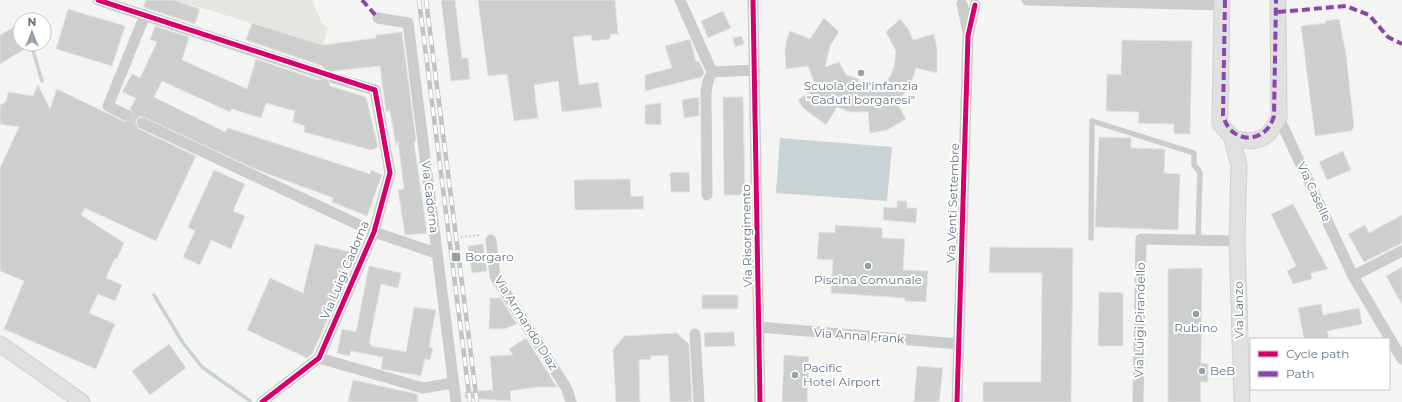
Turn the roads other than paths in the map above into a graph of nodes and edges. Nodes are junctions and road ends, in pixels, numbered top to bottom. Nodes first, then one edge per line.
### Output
1 (98, 0) edge
2 (680, 0) edge
3 (753, 0) edge
4 (1027, 0) edge
5 (1084, 0) edge
6 (960, 2) edge
7 (1223, 2) edge
8 (980, 3) edge
9 (1277, 4) edge
10 (145, 16) junction
11 (378, 18) dead end
12 (968, 36) junction
13 (754, 70) junction
14 (712, 72) junction
15 (320, 73) dead end
16 (334, 78) dead end
17 (126, 116) tunnel mouth
18 (1279, 118) junction
19 (142, 124) tunnel mouth
20 (1231, 136) junction
21 (1255, 140) junction
22 (1239, 165) junction
23 (707, 195) dead end
24 (374, 232) junction
25 (1090, 238) dead end
26 (491, 240) dead end
27 (1198, 240) junction
28 (1237, 241) junction
29 (1402, 251) edge
30 (436, 253) junction
31 (1354, 276) junction
32 (759, 327) junction
33 (695, 334) dead end
34 (1390, 338) edge
35 (1390, 338) edge
36 (0, 344) edge
37 (959, 344) junction
38 (319, 358) junction
39 (1402, 359) edge
40 (453, 383) junction
41 (82, 402) edge
42 (262, 402) edge
43 (456, 402) edge
44 (571, 402) edge
45 (699, 402) edge
46 (760, 402) edge
47 (957, 402) edge
48 (1138, 402) edge
49 (1242, 402) edge

1 - 10 street
2 - 14 street
3 - 13 street, Via Risorgimento
4 - 5 street
5 - 7 street
6 - 8 street
6 - 12 street, Via Venti Settembre
7 - 9 street
7 - 20 street
8 - 12 street, Via Venti Settembre
9 - 18 street, Via Caselle
10 - 15 street
10 - 17 street
11 - 30 street, Via Cadorna
12 - 37 street, Via Venti Settembre
13 - 14 street
13 - 32 street, Via Risorgimento
14 - 23 street
16 - 24 street, Via Luigi Cadorna
18 - 21 street
18 - 31 street, Via Caselle
19 - 24 street, Via Luigi Cadorna
20 - 21 street
20 - 22 street, Via Lanzo
21 - 22 street
22 - 28 street, Via Lanzo
24 - 30 street, Via Luigi Cadorna
24 - 38 street, Via Luigi Cadorna
25 - 27 lane
26 - 44 street, Via Armando Diaz
27 - 28 street
27 - 48 street, Via Luigi Pirandello
28 - 49 street, Via Lanzo
29 - 31 street
30 - 40 street, Via Cadorna
31 - 35 street, Via Caselle
32 - 37 street, Via Anna Frank
32 - 46 street, Via Risorgimento
33 - 45 street
34 - 39 street, Via Caselle
36 - 41 street
37 - 47 street, Via Venti Settembre
38 - 40 street
38 - 42 street, Via Luigi Cadorna
40 - 43 street, Via Cadorna

